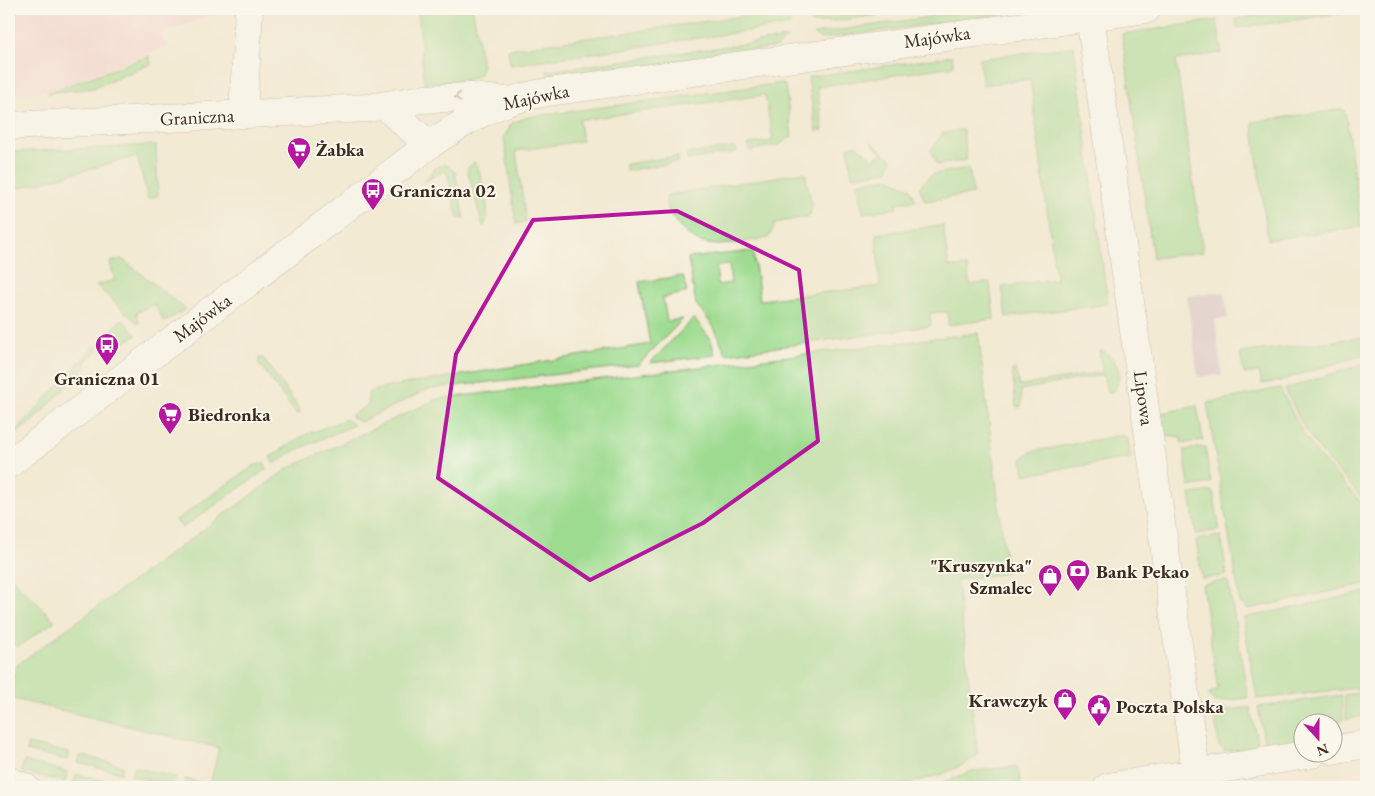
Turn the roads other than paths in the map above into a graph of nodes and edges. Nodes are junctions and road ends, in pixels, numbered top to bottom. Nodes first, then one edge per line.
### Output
1 (248, 9) edge
2 (1147, 9) edge
3 (1090, 13) edge
4 (506, 101) junction
5 (386, 106) junction
6 (242, 114) junction
7 (9, 126) edge
8 (428, 145) junction
9 (9, 464) edge
10 (1366, 744) edge
11 (1342, 748) edge
12 (1292, 759) edge
13 (1197, 780) edge
14 (9, 781) edge
15 (25, 787) edge
16 (1108, 787) edge

1 - 6 street
2 - 3 street, Majówka
3 - 4 street, Majówka
3 - 13 street, Lipowa
4 -> 5 street, Graniczna
4 - 8 street, Majówka
5 - 6 street, Graniczna
5 - 8 street
6 - 7 street, Graniczna
8 - 9 street, Majówka
10 - 11 street
12 - 13 street
13 - 16 street
14 - 15 street

